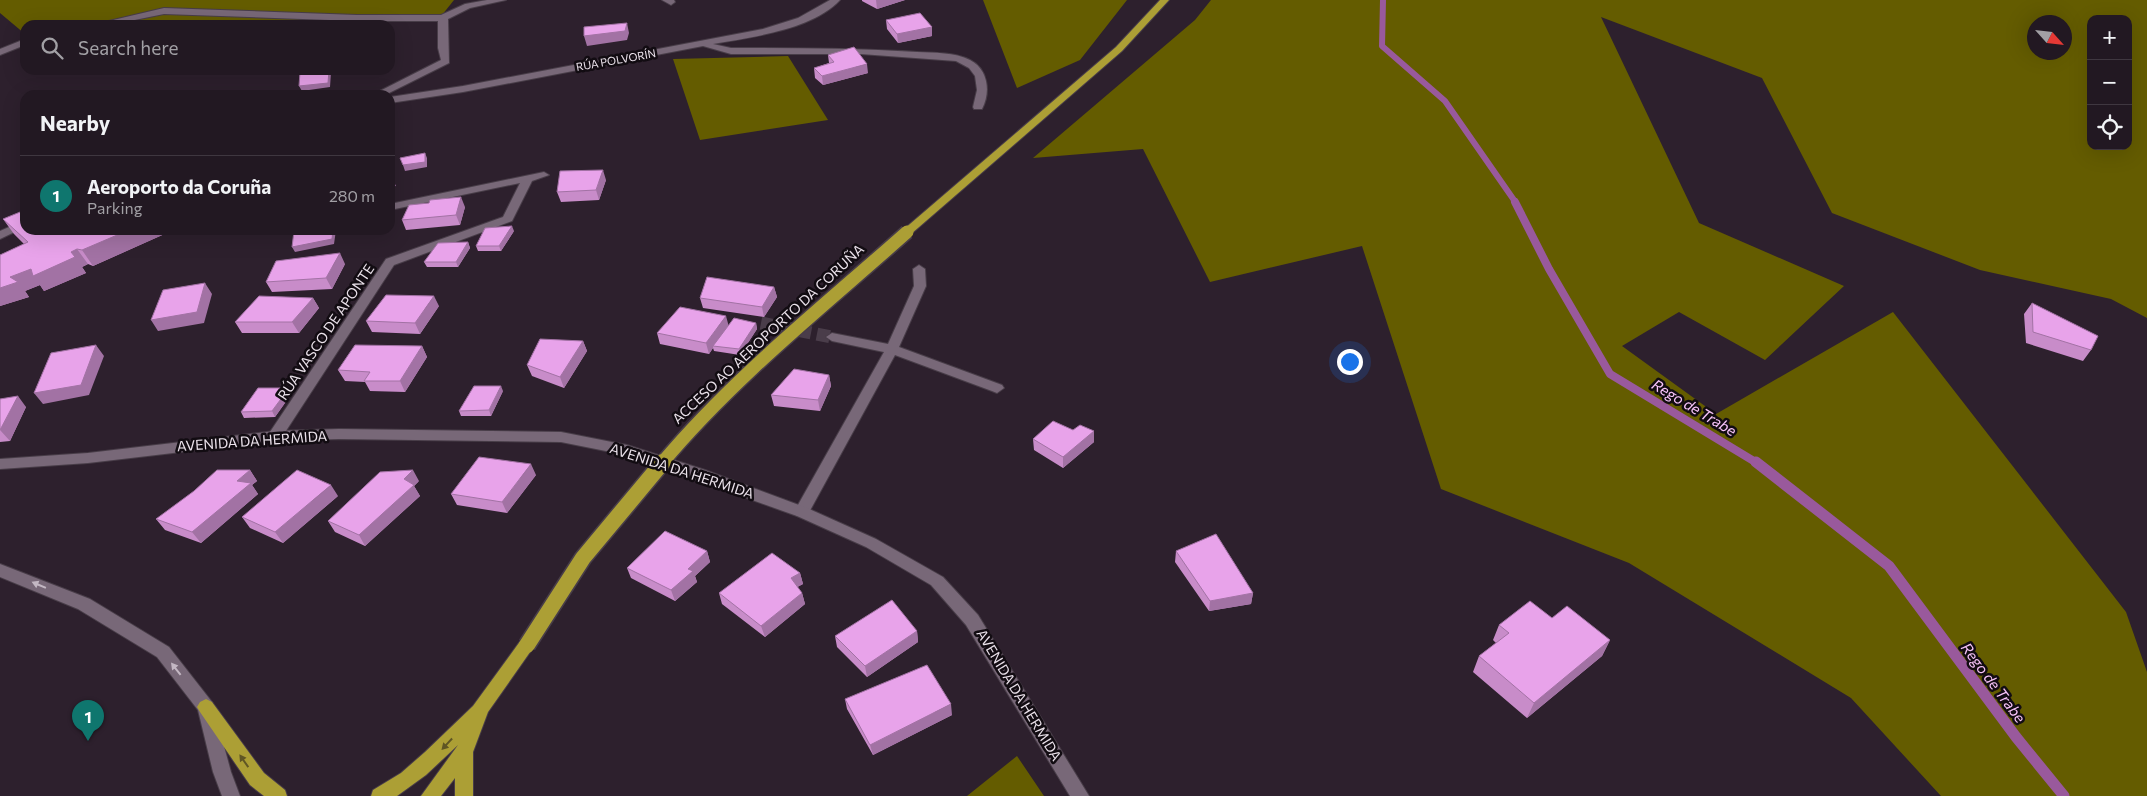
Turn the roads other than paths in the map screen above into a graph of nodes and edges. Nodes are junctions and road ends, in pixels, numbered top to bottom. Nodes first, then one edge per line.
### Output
1 (502, 0) edge
2 (836, 0) edge
3 (1165, 0) edge
4 (443, 18) junction
5 (121, 20) edge
6 (20, 44) edge
7 (704, 44) junction
8 (0, 52) edge
9 (387, 90) edge
10 (395, 99) edge
11 (978, 107) dead end
12 (544, 175) dead end
13 (528, 178) junction
14 (395, 206) edge
15 (20, 225) edge
16 (0, 235) edge
17 (918, 269) dead end
18 (832, 337) tunnel mouth
19 (892, 349) junction
20 (997, 388) dead end
21 (275, 436) junction
22 (0, 464) edge
23 (802, 512) junction
24 (0, 570) edge
25 (206, 707) junction
26 (481, 708) junction
27 (464, 752) junction
28 (231, 796) edge
29 (278, 796) edge
30 (380, 796) edge
31 (430, 796) edge
32 (464, 796) edge
33 (1080, 796) edge

1 - 4 street
2 - 7 street, RÚA POLVORÍN
3 - 26 highway, ACCESO AO AEROPORTO DA CORUÑA, bridge
4 - 5 street
4 - 9 street
6 - 8 street
7 - 10 street, RÚA POLVORÍN
7 - 11 street
12 - 13 street
13 - 14 street
13 - 21 street, RÚA VASCO DE APONTE
15 - 16 street
17 - 19 street
18 - 19 street
19 - 20 street
19 - 23 street
21 - 22 street, AVENIDA DA HERMIDA
21 - 23 street, AVENIDA DA HERMIDA
23 - 33 street, AVENIDA DA HERMIDA
25 -> 24 street
25 - 28 street
29 -> 25 highway
26 - 27 highway, ACCESO AO AEROPORTO DA CORUÑA
26 -> 30 highway
27 - 31 highway, ACCESO AO AEROPORTO DA CORUÑA
27 - 32 highway, ACCESO AO AEROPORTO DA CORUÑA

